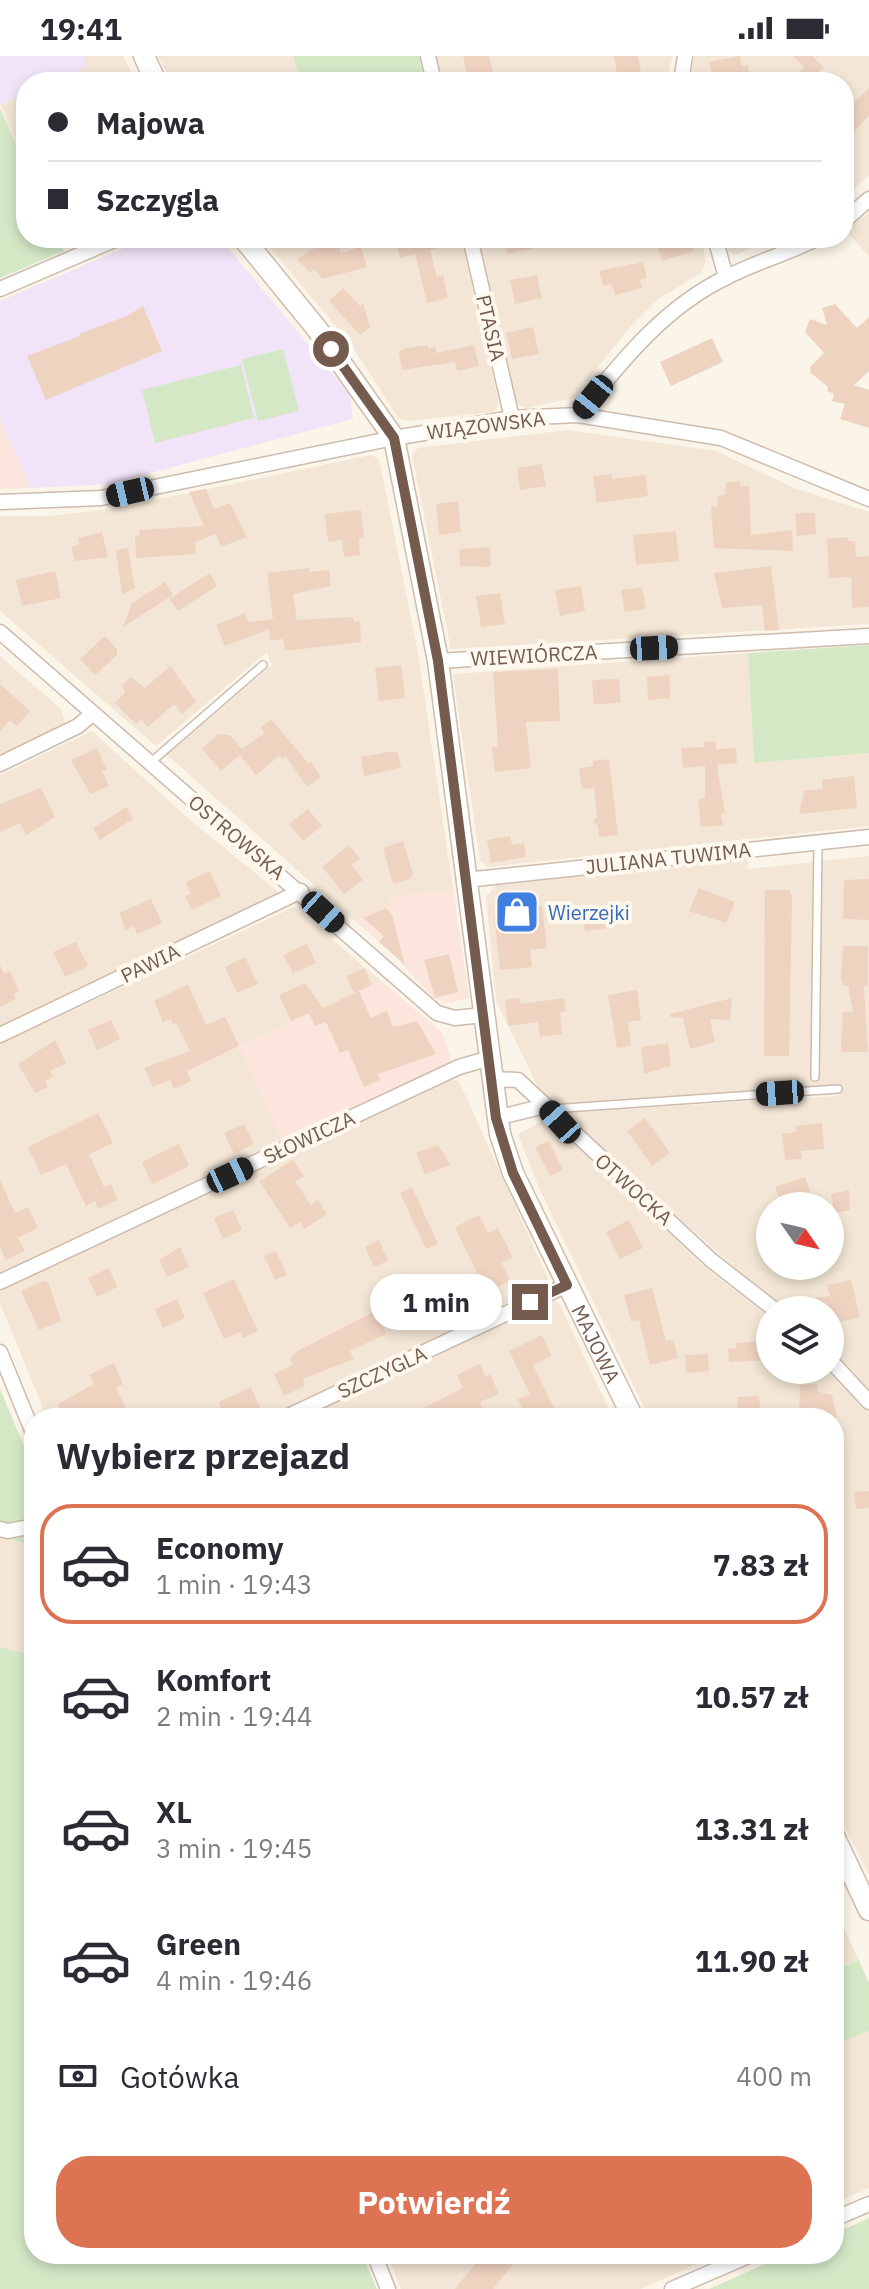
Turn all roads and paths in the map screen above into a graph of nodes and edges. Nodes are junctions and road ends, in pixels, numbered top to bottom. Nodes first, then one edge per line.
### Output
1 (96, 248) edge
2 (251, 248) edge
3 (472, 248) edge
4 (718, 248) edge
5 (794, 248) edge
6 (726, 277) junction
7 (0, 289) edge
8 (578, 415) junction
9 (512, 418) junction
10 (394, 438) junction
11 (869, 499) edge
12 (0, 502) edge
13 (0, 632) edge
14 (869, 636) edge
15 (438, 661) junction
16 (263, 665) dead end
17 (92, 714) junction
18 (150, 763) junction
19 (0, 764) edge
20 (869, 837) edge
21 (818, 842) junction
22 (466, 880) junction
23 (301, 891) junction
24 (483, 1015) junction
25 (0, 1035) edge
26 (491, 1068) junction
27 (815, 1077) dead end
28 (838, 1089) dead end
29 (547, 1108) junction
30 (496, 1118) junction
31 (0, 1282) edge
32 (567, 1285) junction
33 (757, 1296) edge
34 (0, 1352) edge
35 (844, 1375) edge
36 (869, 1402) edge
37 (305, 1408) edge
38 (628, 1408) edge
39 (24, 1411) edge
40 (24, 1527) edge
41 (4, 1530) edge
42 (844, 1857) edge
43 (869, 1910) edge
44 (869, 2204) edge
45 (844, 2215) edge
46 (378, 2264) edge
47 (730, 2264) edge
48 (388, 2289) edge
49 (672, 2289) edge

1 - 7 street
2 - 10 street, MAJOWA
3 - 9 street, PTASIA
4 - 6 street
5 - 6 street
6 - 8 street
8 - 9 street, WIĄZOWSKA
8 - 11 street, WIĄZOWSKA
9 - 10 street, WIĄZOWSKA
10 - 12 street, WIĄZOWSKA
10 - 15 street, MAJOWA
13 - 17 street, OSTROWSKA
14 - 15 street, WIEWIÓRCZA
15 - 22 street, MAJOWA
16 - 18 lane
17 - 18 street, OSTROWSKA
17 - 19 street
18 - 23 street, OSTROWSKA
20 - 21 street, JULIANA TUWIMA
21 - 22 street, JULIANA TUWIMA
21 - 27 lane
22 - 24 street, MAJOWA
23 - 24 street, OSTROWSKA
23 - 25 street, PAWIA
24 - 26 street, MAJOWA
26 - 29 street, OTWOCKA
26 - 30 street, MAJOWA
26 - 31 street, SŁOWICZA
28 - 29 lane
29 - 30 street
29 - 33 street, OTWOCKA
30 - 32 street, MAJOWA
32 - 37 street, SZCZYGLA
32 - 38 street, MAJOWA
34 - 39 street
35 - 36 street
40 - 41 street
42 - 43 street
44 - 45 street
46 - 48 street
47 - 49 street

